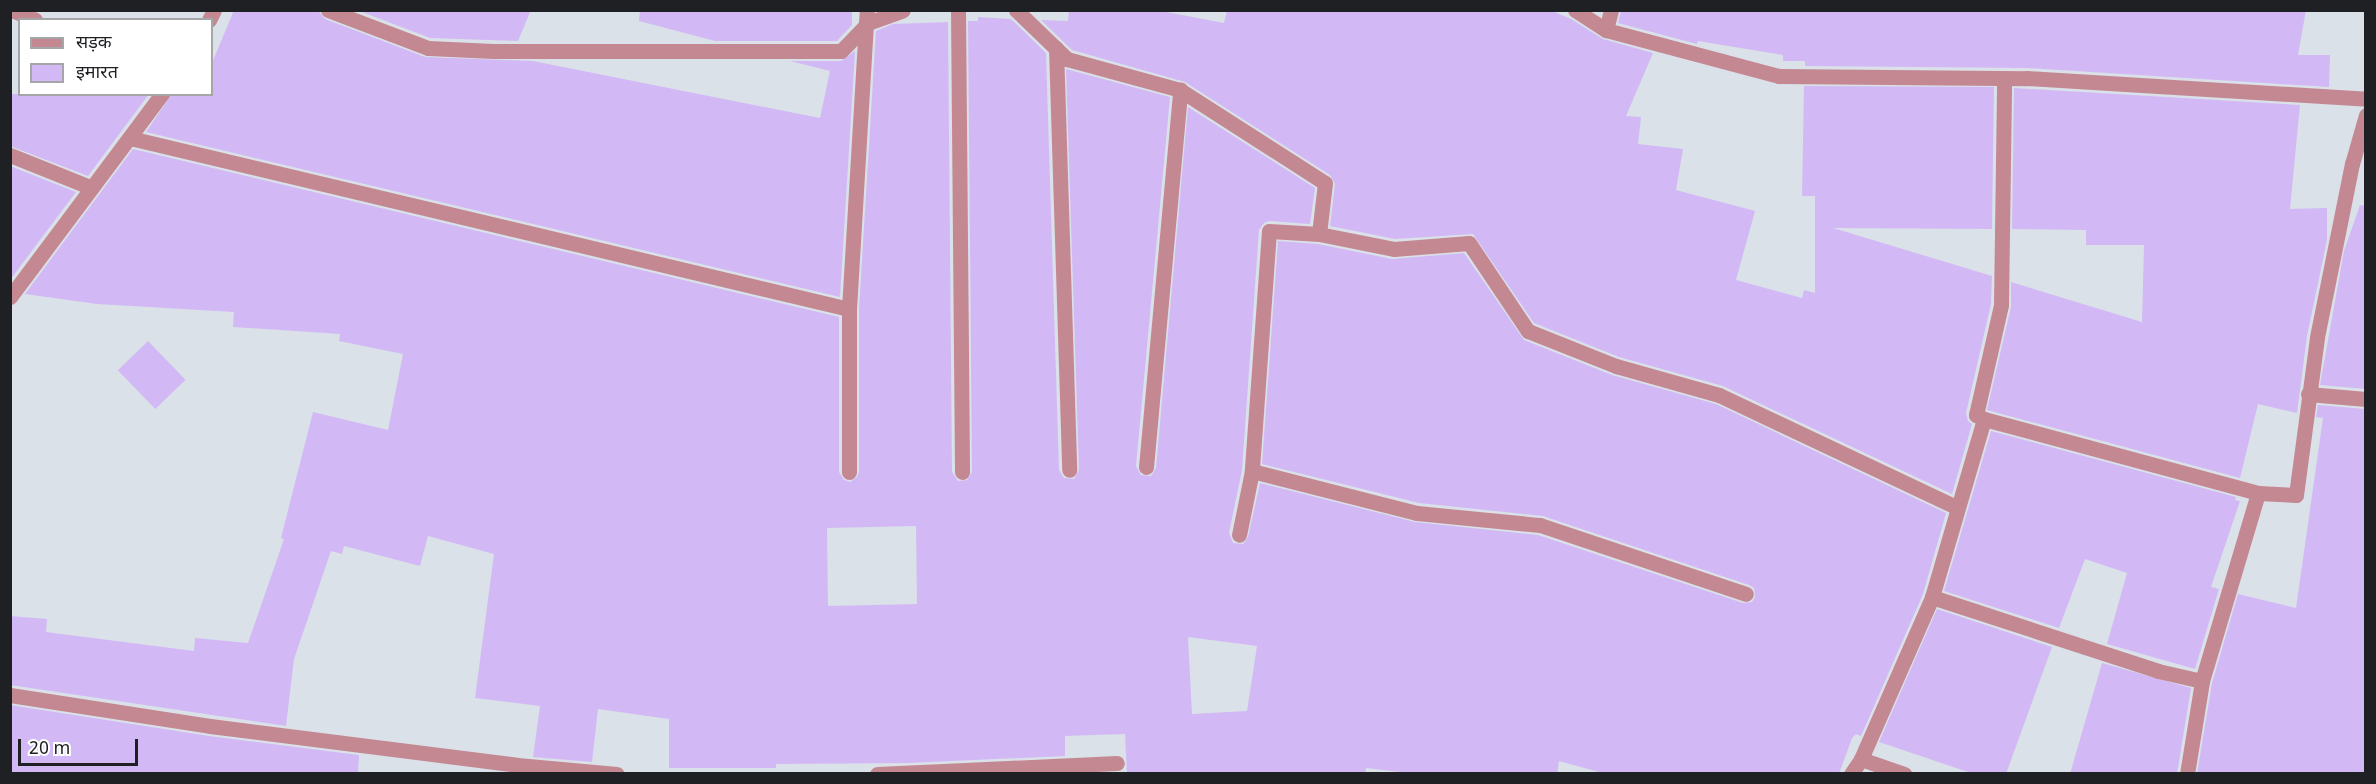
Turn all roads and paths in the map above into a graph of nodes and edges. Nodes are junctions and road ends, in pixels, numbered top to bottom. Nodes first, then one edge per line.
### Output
1 (12, 10) edge
2 (328, 10) edge
3 (903, 10) edge
4 (958, 10) edge
5 (1016, 10) edge
6 (1575, 10) edge
7 (1611, 10) edge
8 (867, 17) edge
9 (30, 18) edge
10 (1606, 30) junction
11 (1056, 48) junction
12 (2004, 78) junction
13 (1180, 90) junction
14 (161, 96) edge
15 (2366, 99) edge
16 (2366, 115) edge
17 (130, 138) junction
18 (10, 155) edge
19 (92, 188) junction
20 (1319, 234) junction
21 (10, 297) edge
22 (849, 309) junction
23 (2308, 394) junction
24 (2366, 399) edge
25 (1984, 419) junction
26 (1146, 467) dead end
27 (1069, 470) dead end
28 (1252, 471) junction
29 (849, 472) dead end
30 (962, 472) dead end
31 (2258, 493) junction
32 (1958, 508) junction
33 (1239, 535) dead end
34 (1746, 594) dead end
35 (1932, 597) junction
36 (2202, 681) junction
37 (10, 695) edge
38 (1860, 759) junction
39 (1117, 762) dead end
40 (617, 774) edge
41 (876, 774) edge
42 (1851, 774) edge
43 (1904, 774) edge
44 (2187, 774) edge

1 - 9 street
2 - 8 street
3 - 8 street
4 - 30 street
5 - 11 street
6 - 10 street
7 - 10 street
8 - 22 street
10 - 12 street
11 - 13 street
11 - 27 street
12 - 15 street
12 - 25 street
13 - 20 street
13 - 26 street
14 - 17 street
16 - 23 street
17 - 19 street
17 - 22 street
18 - 19 street
19 - 21 street
20 - 28 street
20 - 32 street
22 - 29 street
23 - 24 street
23 - 31 street
25 - 31 street
25 - 32 street
28 - 33 street
28 - 34 street
31 - 36 street
32 - 35 street
35 - 36 street
35 - 38 street
36 - 44 street
37 - 40 street
38 - 42 street
38 - 43 street
39 - 41 street

